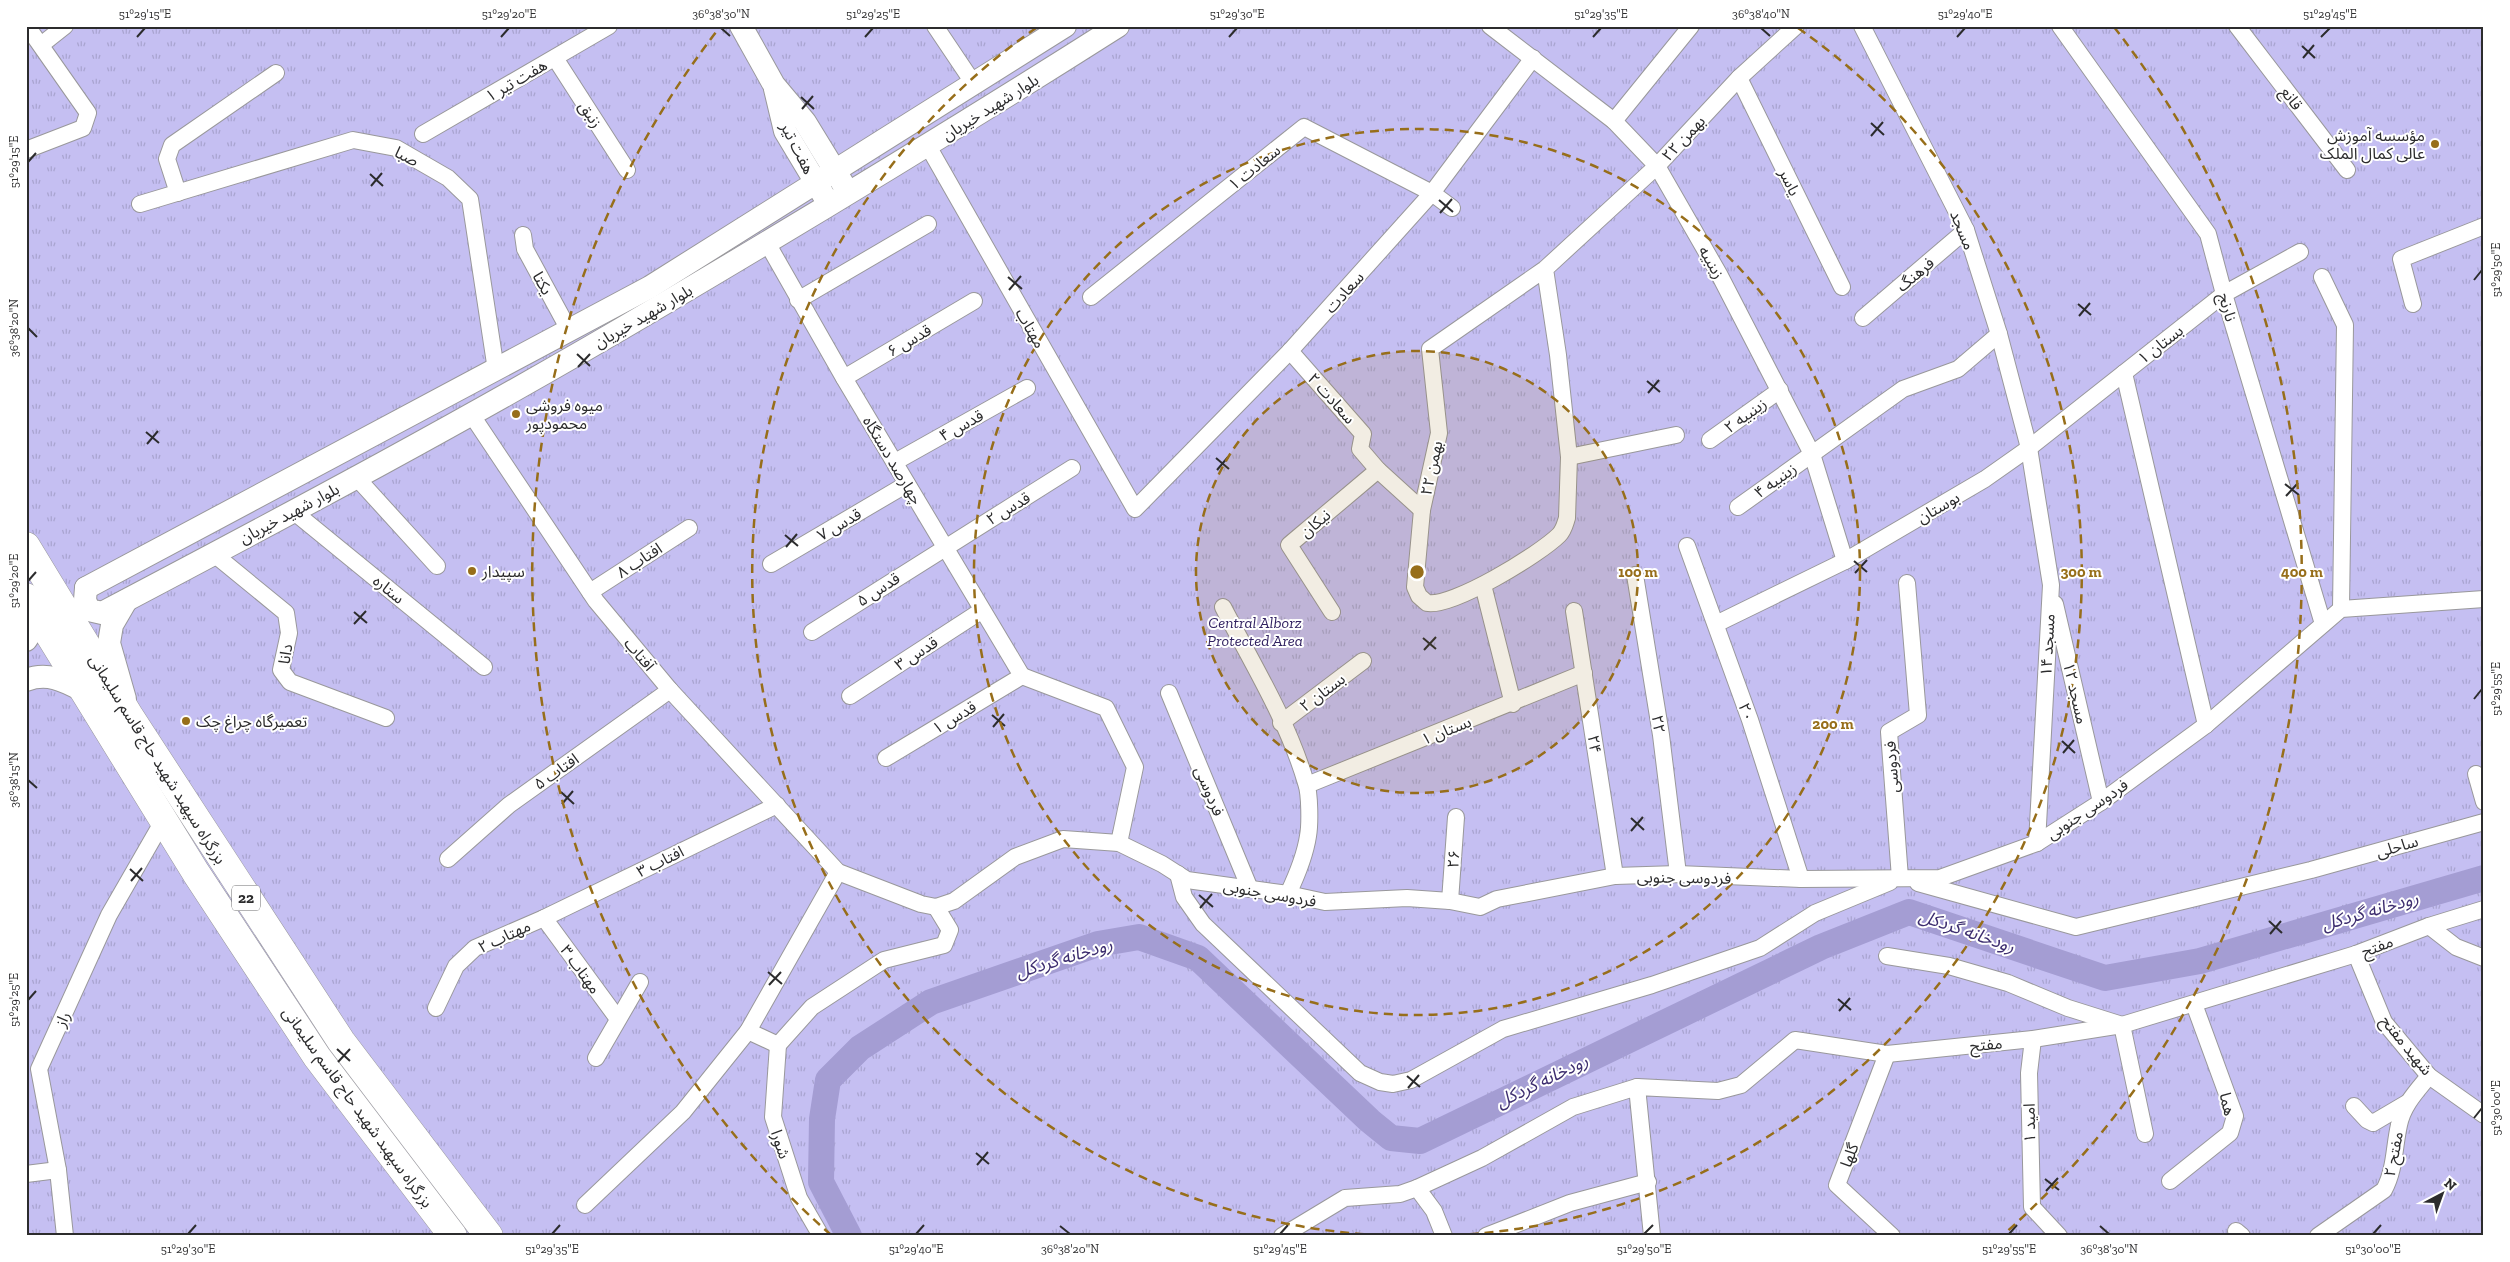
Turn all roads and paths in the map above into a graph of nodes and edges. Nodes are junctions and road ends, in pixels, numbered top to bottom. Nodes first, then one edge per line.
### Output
1 (27, 26) edge
2 (65, 26) edge
3 (609, 26) edge
4 (741, 26) edge
5 (935, 26) edge
6 (1118, 26) edge
7 (1490, 26) edge
8 (1691, 26) edge
9 (1796, 26) edge
10 (1862, 26) edge
11 (2060, 26) edge
12 (2237, 26) edge
13 (1058, 28) edge
14 (41, 46) junction
15 (555, 58) junction
16 (1533, 58) junction
17 (276, 73) dead end
18 (1739, 78) junction
19 (974, 84) junction
20 (774, 85) junction
21 (1614, 121) junction
22 (423, 134) dead end
23 (928, 146) junction
24 (26, 150) edge
25 (1657, 166) junction
26 (627, 170) dead end
27 (2347, 170) dead end
28 (835, 171) junction
29 (816, 183) junction
30 (178, 192) junction
31 (849, 193) junction
32 (1432, 193) junction
33 (140, 204) dead end
34 (830, 205) junction
35 (1452, 208) dead end
36 (928, 224) dead end
37 (2484, 226) edge
38 (1966, 230) junction
39 (523, 235) dead end
40 (766, 241) junction
41 (2300, 252) dead end
42 (1545, 269) junction
43 (2322, 277) dead end
44 (1842, 287) dead end
45 (2224, 294) junction
46 (1091, 297) dead end
47 (798, 300) junction
48 (974, 301) dead end
49 (2413, 304) dead end
50 (1863, 318) dead end
51 (569, 330) junction
52 (1999, 334) junction
53 (1290, 351) junction
54 (496, 370) junction
55 (2124, 373) junction
56 (844, 378) junction
57 (1027, 388) dead end
58 (1780, 390) junction
59 (471, 414) junction
60 (1676, 435) dead end
61 (1710, 440) dead end
62 (2029, 448) junction
63 (1812, 454) junction
64 (1569, 457) junction
65 (895, 462) junction
66 (1072, 468) dead end
67 (1378, 470) junction
68 (356, 477) junction
69 (907, 484) junction
70 (1738, 507) dead end
71 (1135, 509) joint
72 (293, 510) junction
73 (1422, 510) junction
74 (689, 528) dead end
75 (26, 546) edge
76 (1686, 546) dead end
77 (944, 547) junction
78 (214, 554) junction
79 (1845, 561) junction
80 (771, 564) dead end
81 (438, 566) dead end
82 (1635, 575) dead end
83 (46, 577) junction
84 (1907, 583) dead end
85 (1483, 585) junction
86 (2051, 585) junction
87 (86, 588) junction
88 (590, 592) junction
89 (2484, 599) edge
90 (126, 600) junction
91 (32, 606) edge
92 (1222, 607) dead end
93 (2341, 608) junction
94 (981, 611) junction
95 (1574, 611) dead end
96 (1332, 612) dead end
97 (1716, 624) junction
98 (2323, 624) junction
99 (812, 632) dead end
100 (26, 640) edge
101 (1363, 662) dead end
102 (484, 667) dead end
103 (1584, 673) junction
104 (1022, 676) junction
105 (26, 680) edge
106 (82, 690) junction
107 (670, 690) junction
108 (1169, 692) dead end
109 (850, 696) dead end
110 (1513, 704) junction
111 (130, 717) junction
112 (386, 718) dead end
113 (1281, 723) junction
114 (2206, 725) junction
115 (886, 758) dead end
116 (2476, 774) dead end
117 (1307, 785) junction
118 (2101, 802) junction
119 (2484, 802) edge
120 (777, 805) junction
121 (1456, 817) dead end
122 (163, 821) junction
123 (2484, 822) edge
124 (1119, 843) junction
125 (2037, 843) junction
126 (448, 860) dead end
127 (838, 872) junction
128 (1178, 874) junction
129 (1678, 874) junction
130 (1615, 876) junction
131 (1900, 878) junction
132 (1801, 879) junction
133 (1250, 889) junction
134 (1288, 894) junction
135 (1450, 901) junction
136 (936, 907) junction
137 (2484, 909) edge
138 (544, 918) junction
139 (2429, 926) junction
140 (2356, 954) junction
141 (1887, 956) dead end
142 (2484, 958) edge
143 (640, 982) dead end
144 (2194, 1004) junction
145 (436, 1008) dead end
146 (618, 1019) junction
147 (2122, 1025) junction
148 (748, 1031) junction
149 (2033, 1039) junction
150 (778, 1045) junction
151 (1887, 1054) junction
152 (596, 1058) dead end
153 (2429, 1076) junction
154 (1637, 1086) junction
155 (2407, 1102) junction
156 (2354, 1106) dead end
157 (2484, 1115) edge
158 (2145, 1134) dead end
159 (58, 1170) junction
160 (26, 1174) edge
161 (2170, 1181) dead end
162 (1648, 1182) junction
163 (1417, 1188) junction
164 (585, 1205) dead end
165 (65, 1236) edge
166 (453, 1236) edge
167 (489, 1236) edge
168 (821, 1236) edge
169 (1282, 1236) edge
170 (1444, 1236) edge
171 (1486, 1236) edge
172 (1652, 1236) edge
173 (1892, 1236) edge
174 (2059, 1236) edge
175 (2318, 1236) edge

1 - 14 street
2 - 14 street
3 - 15 street, هفت تیر ۱
4 - 20 main road, هفت تیر
5 - 19 street
6 - 23 main road, بلوار شهید خیریان
7 - 16 street, زینبیه
8 - 21 street
9 - 18 street, ۲۲ بهمن
10 - 38 street, مسجد
11 - 45 street, نارنج
12 - 27 street, قانع
13 - 19 main road, بلوار شهید خیریان
14 - 24 street
15 - 22 street, هفت تیر ۱
15 - 26 street, زنبق
16 - 21 street, زینبیه
16 - 32 street, سعادت
17 - 30 street
18 - 25 street, ۲۲ بهمن
18 - 44 street, یاسر
19 - 28 main road, بلوار شهید خیریان
20 - 28 main road, هفت تیر
20 - 29 main road, هفت تیر
21 - 25 street, زینبیه
23 - 31 main road, بلوار شهید خیریان
23 - 71 street, مهتاب
25 - 42 street, ۲۲ بهمن
25 - 58 street, زینبیه
28 - 29 main road, بلوار شهید خیریان
28 - 31 main road, هفت تیر
29 - 34 main road, هفت تیر
29 - 51 main road, بلوار شهید خیریان
30 - 33 street, صبا
30 - 54 street, صبا
31 - 34 main road, بلوار شهید خیریان
32 - 35 street
32 - 46 street, سعادت ۱
32 - 53 street, سعادت
34 - 40 main road, بلوار شهید خیریان
36 - 47 street
37 - 49 street
38 - 50 street, فرهنگ
38 - 52 street, مسجد
39 - 51 street, یکتا
40 - 47 street, چهارصد دستگاه
40 - 59 main road, بلوار شهید خیریان
41 - 45 street, بستان ۱
42 - 64 street, ۲۲ بهمن
42 - 73 street, ۲۲ بهمن
43 - 93 street
45 - 55 street, بستان ۱
45 - 98 street, نارنج
47 - 56 street, چهارصد دستگاه
48 - 56 street, قدس ۶
51 - 54 main road, بلوار شهید خیریان
52 - 62 street, مسجد
52 - 63 street, زینبیه ۴
53 - 67 street, سعادت ۲
53 - 71 street, سعادت
54 - 87 main road, بلوار شهید خیریان
55 - 62 street, بستان ۱
55 - 114 street
56 - 65 street, چهارصد دستگاه
57 - 65 street, قدس ۴
58 - 61 street, زینبیه ۲
58 - 63 street, زینبیه
59 - 68 main road, بلوار شهید خیریان
59 - 88 street, آفتاب
60 - 64 street
62 - 79 street, بوستان
62 - 86 street, مسجد ۱۴
63 - 70 street, زینبیه ۴
63 - 79 street, زینبیه
64 - 85 street, ۲۲ بهمن
65 - 69 street, چهارصد دستگاه
66 - 77 street, قدس ۲
67 - 73 street
67 - 96 street, نیکان
68 - 72 main road, بلوار شهید خیریان
68 - 81 street
69 - 77 street, چهارصد دستگاه
69 - 80 street, قدس ۷
72 - 78 main road, بلوار شهید خیریان
72 - 102 street, ستاره
73 - 85 street, ۲۲ بهمن
74 - 88 street, افتاب ۸
75 - 83 highway, بزرگراه سپهبد شهید حاج قاسم سلیمانی / 22
76 - 97 street, ۲۰
77 - 94 street, چهارصد دستگاه
77 - 99 street, قدس ۵
78 - 90 main road, بلوار شهید خیریان
78 - 112 street, دانا
79 - 97 street, بوستان
82 - 129 street, ۲۲
83 - 87 main road
83 - 111 highway, بزرگراه سپهبد شهید حاج قاسم سلیمانی / 22
84 - 131 street, فردوسی
85 - 110 street
86 - 118 street, مسجد ۱۲
86 - 125 street, مسجد ۱۴
87 - 90 main road, بلوار شهید خیریان
88 - 107 street, آفتاب
89 - 93 street
90 - 111 main road
91 - 100 main road
91 - 106 highway, بزرگراه سپهبد شهید حاج قاسم سلیمانی / 22
92 - 113 street
93 - 98 street, فردوسی جنوبی
94 - 104 street, چهارصد دستگاه
94 - 109 street, قدس ۳
95 - 103 street, ۲۴
97 - 132 street, ۲۰
98 - 114 street, فردوسی جنوبی
101 - 113 street, بستان ۲
103 - 110 street, بستان ۱
103 - 130 street, ۲۴
104 - 115 street, قدس ۱
104 - 124 street
105 - 106 main road
106 - 122 highway, بزرگراه سپهبد شهید حاج قاسم سلیمانی / 22
107 - 120 street, آفتاب
107 - 126 street, افتاب ۵
108 - 133 street, فردوسی
110 - 117 street, بستان ۱
111 - 167 highway, بزرگراه سپهبد شهید حاج قاسم سلیمانی / 22
113 - 117 street
114 - 118 street, فردوسی جنوبی
116 - 119 street
117 - 134 street
118 - 125 street, فردوسی جنوبی
120 - 127 street, آفتاب
120 - 138 street, افتاب ۳
121 - 135 street, ۲۶
122 - 159 street, راز
122 - 166 highway, بزرگراه سپهبد شهید حاج قاسم سلیمانی / 22
123 - 131 street, ساحلی
124 - 128 street, فردوسی جنوبی
124 - 136 street, فردوسی جنوبی
125 - 131 street, فردوسی جنوبی
127 - 136 street
127 - 148 street
128 - 131 street
128 - 133 street, فردوسی جنوبی
129 - 130 street, فردوسی جنوبی
129 - 132 street, فردوسی جنوبی
130 - 135 street, فردوسی جنوبی
131 - 132 street, فردوسی جنوبی
133 - 134 street, فردوسی جنوبی
134 - 135 street, فردوسی جنوبی
136 - 150 street
137 - 139 street, مفتح
138 - 145 street, مهتاب ۲
138 - 146 street, مهتاب ۳
139 - 140 street, مفتح
139 - 142 street
140 - 144 street, مفتح
140 - 153 street, شهید مفتح
141 - 147 street
143 - 146 street
144 - 147 street, مفتح
144 - 161 street, هما
146 - 152 street
147 - 149 street, مفتح
147 - 158 street
148 - 150 street
148 - 164 street
149 - 151 street, مفتح
149 - 174 street, امید ۱
150 - 168 street, شورا
151 - 154 street, مفتح
151 - 173 street, گلها
153 - 155 street, مفتح ۲
153 - 157 street, شهید مفتح
154 - 162 street
154 - 163 street
155 - 156 street
155 - 175 street, مفتح ۲
159 - 160 street
159 - 165 street, راز
162 - 171 street
162 - 172 street
163 - 169 street
163 - 170 street

